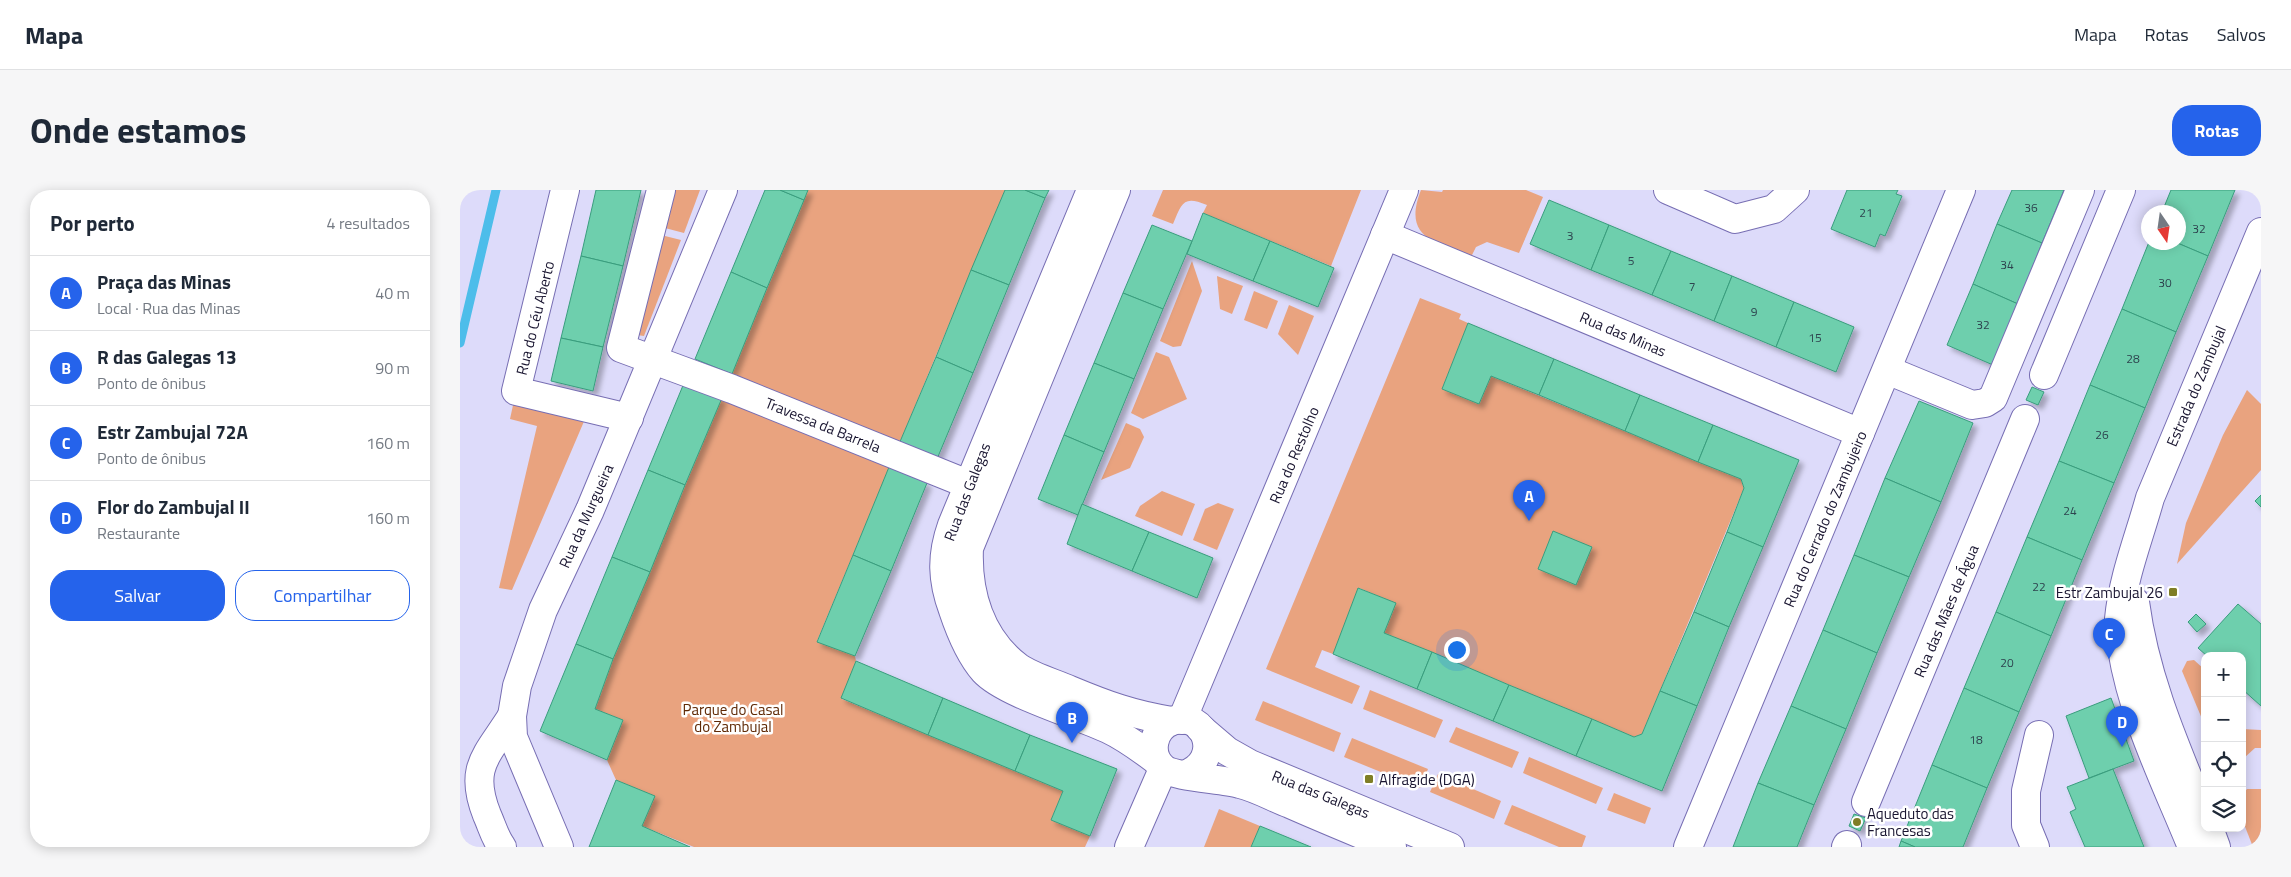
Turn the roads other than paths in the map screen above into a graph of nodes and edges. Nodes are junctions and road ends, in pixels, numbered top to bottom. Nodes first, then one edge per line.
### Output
1 (565, 190) edge
2 (661, 190) edge
3 (723, 190) edge
4 (1091, 190) edge
5 (1116, 190) edge
6 (1404, 190) edge
7 (1668, 190) edge
8 (1795, 190) edge
9 (1962, 190) edge
10 (2080, 190) edge
11 (2121, 190) edge
12 (2261, 232) edge
13 (1385, 235) junction
14 (654, 358) junction
15 (1887, 370) junction
16 (2044, 376) dead end
17 (629, 418) junction
18 (2025, 419) dead end
19 (1860, 433) junction
20 (980, 489) junction
21 (2138, 543) junction
22 (512, 716) junction
23 (1185, 723) junction
24 (2039, 736) dead end
25 (1168, 768) junction
26 (1866, 802) dead end
27 (2201, 809) edge
28 (2210, 832) edge
29 (502, 847) edge
30 (559, 847) edge
31 (1129, 847) edge
32 (1392, 847) edge
33 (1450, 847) edge
34 (1688, 847) edge
35 (2035, 847) edge
36 (2192, 847) edge
37 (2216, 847) edge

1 - 17 street, Rua do Céu Aberto
2 - 14 street
3 - 14 street, Rua da Murgueira
4 - 20 street, Rua das Galegas
5 - 20 street, Rua das Galegas
6 - 13 street, Rua do Restolho
7 - 8 street
9 - 15 street, Rua do Cerrado do Zambujeiro
10 - 15 street
11 - 16 street
12 - 21 street, Estrada do Zambujal
13 - 19 street, Rua das Minas
13 - 23 street, Rua do Restolho
14 - 17 street, Rua da Murgueira
14 - 20 street, Travessa da Barrela
15 - 19 street, Rua do Cerrado do Zambujeiro
17 - 22 street, Rua da Murgueira
18 - 26 street, Rua das Mães de Água
19 - 34 street, Rua do Cerrado do Zambujeiro
20 - 23 street, Rua das Galegas
20 - 25 street, Rua das Galegas
21 - 27 street, Estrada do Zambujal
21 - 36 street, Estrada do Zambujal
22 - 29 street
22 - 30 street, Rua da Murgueira
23 - 25 street
23 - 25 street
23 - 33 street, Rua das Galegas
24 - 35 street
25 - 31 street
25 - 32 street, Rua das Galegas
28 - 37 street

